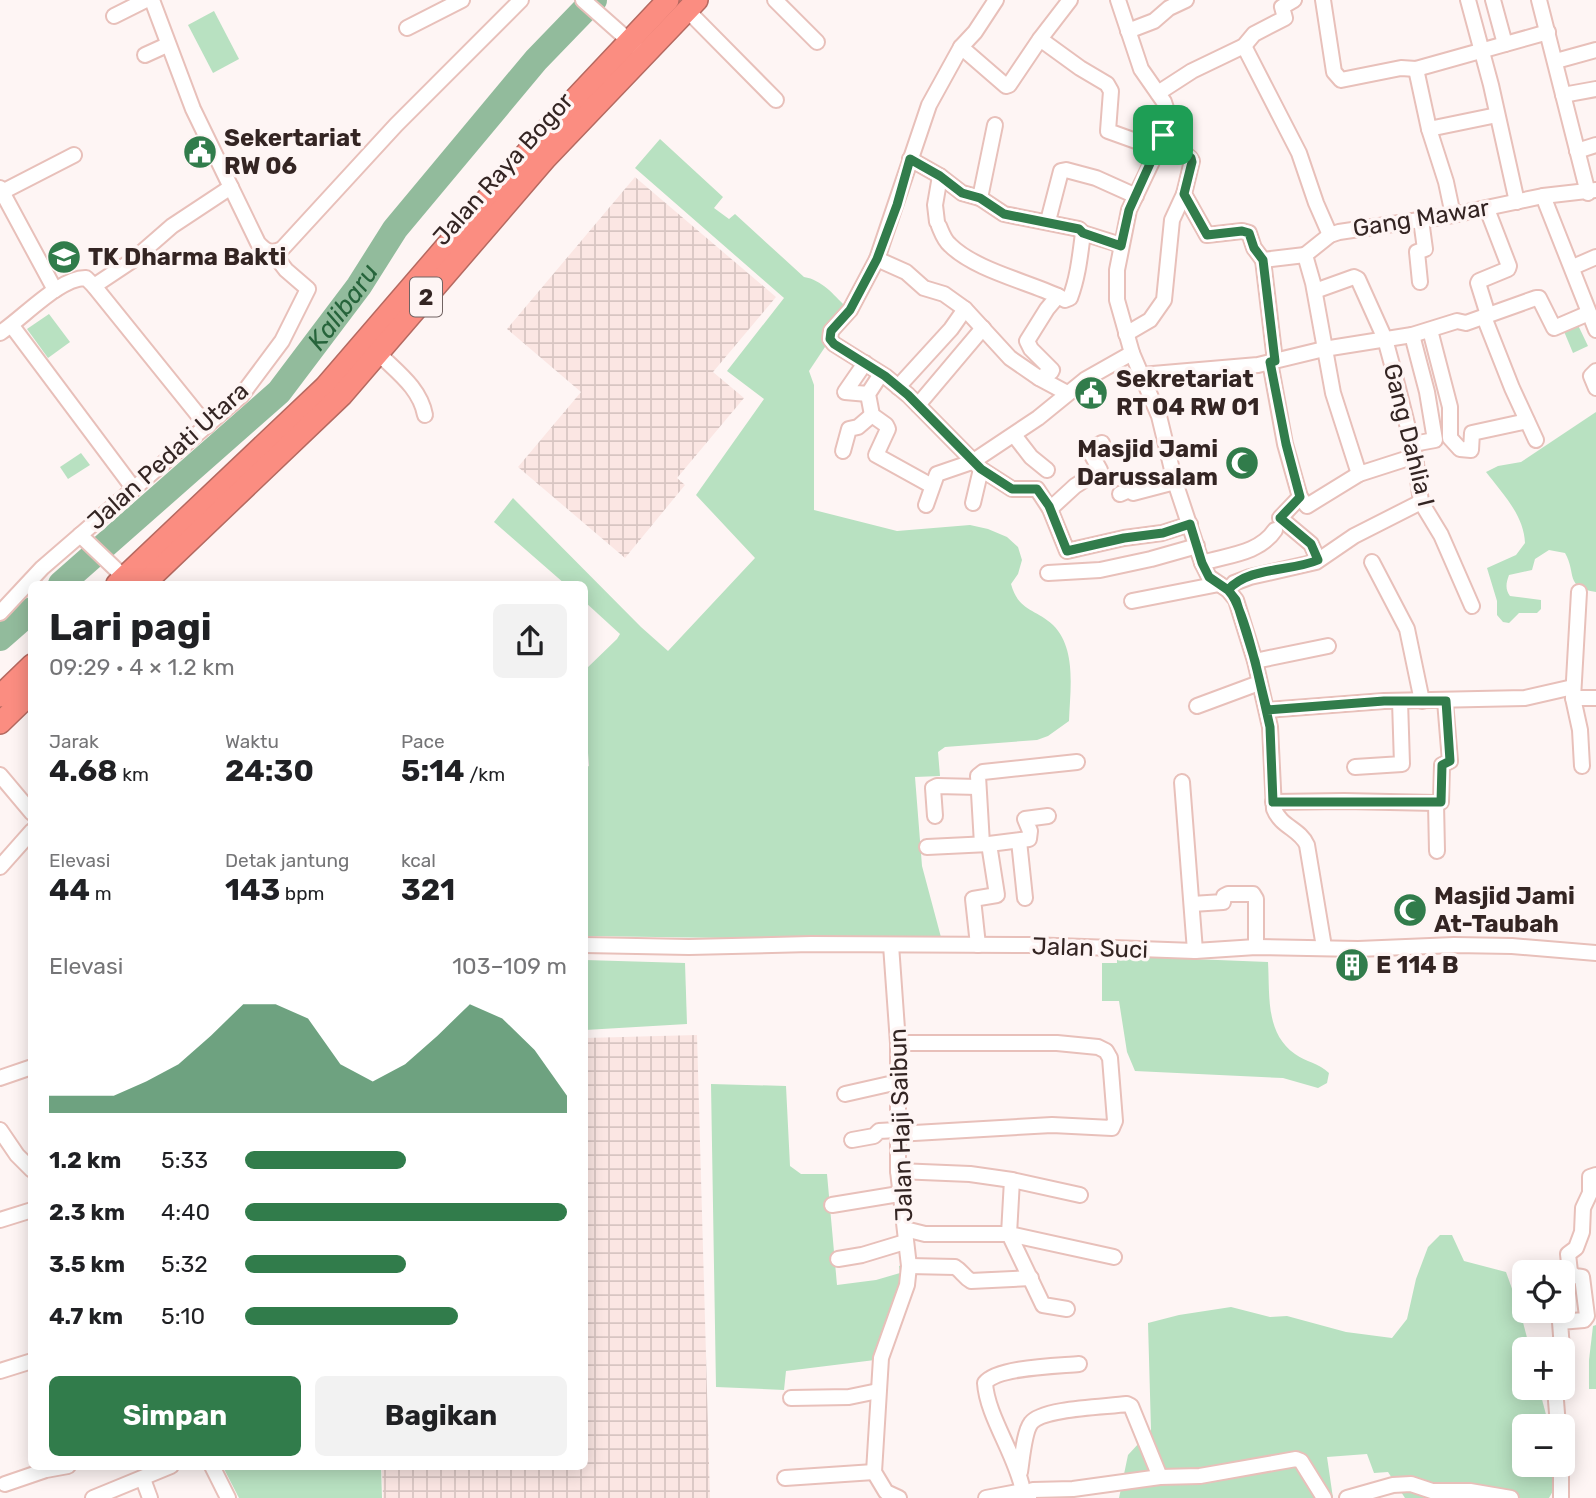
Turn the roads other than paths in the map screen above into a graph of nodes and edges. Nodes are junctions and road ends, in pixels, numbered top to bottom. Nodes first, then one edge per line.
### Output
1 (146, 0) edge
2 (152, 0) edge
3 (463, 0) edge
4 (520, 0) edge
5 (583, 0) edge
6 (668, 0) edge
7 (775, 0) edge
8 (996, 0) edge
9 (1070, 0) edge
10 (1118, 0) edge
11 (1186, 0) edge
12 (1294, 0) edge
13 (1323, 0) edge
14 (1468, 0) edge
15 (1493, 0) edge
16 (1539, 0) edge
17 (692, 5) edge
18 (114, 16) dead end
19 (407, 28) dead end
20 (1128, 32) junction
21 (1548, 32) junction
22 (1040, 40) junction
23 (817, 42) dead end
24 (1505, 44) junction
25 (167, 45) junction
26 (1244, 46) junction
27 (636, 47) junction
28 (961, 47) junction
29 (1480, 50) junction
30 (1596, 50) edge
31 (145, 55) dead end
32 (1556, 61) junction
33 (1416, 69) junction
34 (1596, 89) edge
35 (1158, 93) junction
36 (1563, 95) junction
37 (776, 100) dead end
38 (1497, 115) junction
39 (995, 125) dead end
40 (1429, 129) junction
41 (1160, 142) junction
42 (1596, 145) edge
43 (1577, 151) junction
44 (74, 155) dead end
45 (910, 159) junction
46 (940, 176) junction
47 (230, 187) junction
48 (1, 190) edge
49 (1592, 191) edge
50 (1184, 194) junction
51 (1136, 196) junction
52 (1543, 196) junction
53 (975, 197) junction
54 (1517, 202) junction
55 (1487, 209) junction
56 (1452, 215) junction
57 (1421, 220) junction
58 (1048, 221) junction
59 (1083, 233) junction
60 (1330, 235) junction
61 (1121, 246) junction
62 (274, 253) junction
63 (1305, 255) junction
64 (1596, 257) edge
65 (877, 259) junction
66 (1263, 260) junction
67 (1573, 267) junction
68 (1420, 282) dead end
69 (94, 286) junction
70 (55, 290) junction
71 (1315, 291) junction
72 (1058, 296) junction
73 (965, 309) junction
74 (1486, 316) junction
75 (1593, 321) edge
76 (983, 328) junction
77 (6, 329) edge
78 (1430, 330) junction
79 (1126, 334) junction
80 (1412, 335) junction
81 (1385, 339) junction
82 (1324, 349) junction
83 (378, 353) junction
84 (1132, 353) junction
85 (1273, 361) junction
86 (865, 363) junction
87 (1596, 371) edge
88 (881, 374) junction
89 (1141, 375) junction
90 (1039, 379) junction
91 (898, 387) junction
92 (1596, 388) edge
93 (1067, 393) junction
94 (868, 394) junction
95 (918, 405) junction
96 (425, 415) dead end
97 (872, 415) junction
98 (1527, 421) junction
99 (208, 426) junction
100 (1014, 435) junction
101 (1536, 440) dead end
102 (1102, 443) dead end
103 (1414, 450) junction
104 (843, 452) dead end
105 (976, 465) junction
106 (1047, 470) dead end
107 (1360, 474) junction
108 (935, 480) junction
109 (1175, 482) junction
110 (134, 489) junction
111 (1120, 494) dead end
112 (1300, 497) junction
113 (1421, 502) junction
114 (973, 503) dead end
115 (926, 505) dead end
116 (1050, 509) junction
117 (1190, 524) junction
118 (1278, 524) junction
119 (80, 535) junction
120 (1197, 546) junction
121 (1318, 560) junction
122 (1372, 562) dead end
123 (1202, 563) junction
124 (1048, 573) dead end
125 (30, 581) edge
126 (128, 581) edge
127 (130, 581) edge
128 (130, 581) edge
129 (28, 583) edge
130 (1224, 587) junction
131 (1578, 592) dead end
132 (1132, 601) dead end
133 (1472, 606) dead end
134 (0, 613) edge
135 (1328, 646) dead end
136 (1255, 661) junction
137 (28, 669) edge
138 (1259, 683) junction
139 (1573, 692) junction
140 (0, 696) edge
141 (28, 696) edge
142 (1596, 698) edge
143 (1400, 701) junction
144 (1422, 701) junction
145 (1446, 701) junction
146 (1197, 706) dead end
147 (1267, 710) junction
148 (0, 723) edge
149 (1077, 762) dead end
150 (1582, 766) dead end
151 (1355, 767) dead end
152 (0, 775) edge
153 (1182, 782) dead end
154 (978, 787) junction
155 (1273, 802) junction
156 (1436, 803) junction
157 (28, 808) edge
158 (934, 816) dead end
159 (1048, 816) dead end
160 (28, 836) edge
161 (1019, 841) junction
162 (986, 844) junction
163 (927, 847) dead end
164 (1437, 850) dead end
165 (0, 867) edge
166 (1026, 898) dead end
167 (1192, 904) junction
168 (891, 945) junction
169 (978, 945) junction
170 (588, 946) edge
171 (1256, 947) junction
172 (1324, 947) junction
173 (1195, 951) junction
174 (1596, 953) edge
175 (898, 1043) junction
176 (28, 1068) edge
177 (0, 1078) edge
178 (898, 1082) junction
179 (845, 1094) dead end
180 (0, 1130) edge
181 (897, 1132) junction
182 (852, 1140) dead end
183 (28, 1166) edge
184 (898, 1171) junction
185 (1596, 1175) edge
186 (1012, 1180) junction
187 (900, 1194) junction
188 (1080, 1195) dead end
189 (832, 1205) dead end
190 (28, 1211) edge
191 (0, 1220) edge
192 (1009, 1234) junction
193 (905, 1235) junction
194 (1114, 1257) dead end
195 (838, 1259) dead end
196 (909, 1266) junction
197 (1031, 1278) junction
198 (1590, 1285) edge
199 (1067, 1309) dead end
200 (1561, 1337) edge
201 (28, 1362) edge
202 (1079, 1364) dead end
203 (0, 1371) edge
204 (878, 1391) junction
205 (791, 1398) dead end
206 (46, 1470) edge
207 (162, 1470) edge
208 (214, 1470) edge
209 (874, 1472) junction
210 (1020, 1472) junction
211 (1160, 1477) junction
212 (1561, 1477) edge
213 (785, 1478) dead end
214 (143, 1479) junction
215 (5, 1485) dead end
216 (1026, 1494) edge
217 (93, 1498) edge
218 (150, 1498) edge
219 (228, 1498) edge
220 (899, 1498) edge
221 (986, 1498) edge
222 (1324, 1498) edge
223 (1347, 1498) edge
224 (1511, 1498) edge
225 (1561, 1498) edge

1 - 18 street
2 - 25 street
3 - 19 street
4 - 62 street
5 - 27 street
6 - 27 highway, Jalan Raya Bogor / 2
7 - 23 street
8 - 28 street
9 - 22 street
10 - 20 street
11 - 20 street
12 - 26 street
13 - 33 street
14 - 29 street
15 - 24 street
16 - 21 street
17 - 27 highway, Jalan Raya Bogor / 2
17 - 37 street
20 - 35 street
21 - 24 street
21 - 32 street
22 - 28 street
22 - 41 street
24 - 29 street
25 - 31 street
25 - 47 street
26 - 35 street
26 - 60 street
27 - 83 highway, Jalan Raya Bogor / 2
27 - 127 highway, Jalan Raya Bogor / 2
28 - 45 street
29 - 33 street
29 - 38 street
30 - 32 street
32 - 36 street
33 - 40 street
34 - 36 street
35 - 41 street
36 - 43 street
38 - 40 street
38 - 54 street
39 - 53 street
40 - 56 street
41 - 50 street
41 - 51 street
42 - 43 street
43 - 49 street
44 - 48 street
45 - 46 street
45 - 65 street
46 - 53 street
46 - 72 street
47 - 62 street
47 - 69 street
48 - 70 street
49 - 52 street, Gang Mawar
50 - 66 street
50 - 79 street
51 - 58 street
51 - 61 street
52 - 54 street, Gang Mawar
52 - 67 street
53 - 58 street
54 - 55 street, Gang Mawar
55 - 56 street, Gang Mawar
55 - 74 street
56 - 57 street, Gang Mawar
57 - 60 street, Gang Mawar
57 - 68 street
58 - 59 street
59 - 61 street
59 - 72 street
60 - 63 street, Gang Mawar
61 - 79 street
62 - 99 street, Jalan Pedati Utara
63 - 66 street
63 - 71 street
64 - 67 street
65 - 73 street
65 - 86 street
66 - 85 street
67 - 75 street
69 - 70 street
69 - 99 street
70 - 77 street
71 - 81 street, Gang Dahlia I
71 - 82 street
72 - 90 street
73 - 76 street
73 - 91 street
74 - 75 street
74 - 78 street
74 - 98 street
76 - 90 street
76 - 95 street
77 - 110 street
78 - 80 street
78 - 98 street
79 - 84 street
80 - 81 street
80 - 103 street
81 - 82 street
81 - 103 street, Gang Dahlia I
82 - 85 street
82 - 107 street
83 - 96 street
83 - 128 highway, Jalan Raya Bogor / 2
84 - 89 street
84 - 93 street
85 - 89 street
85 - 112 street
86 - 88 street
86 - 94 street
87 - 92 street
88 - 91 street
88 - 94 street
89 - 109 street
90 - 93 street
91 - 95 street
93 - 100 street
94 - 97 street
95 - 105 street
97 - 104 street
97 - 108 street
98 - 101 street
99 - 110 street, Jalan Pedati Utara
100 - 105 street
100 - 106 street
102 - 116 street
103 - 107 street
103 - 113 street, Gang Dahlia I
105 - 108 street
105 - 114 street
105 - 116 street
107 - 112 street
108 - 115 street
109 - 111 street
109 - 117 street
110 - 119 street, Jalan Pedati Utara
112 - 118 street
113 - 121 street
113 - 133 street, Gang Dahlia I
116 - 117 street
117 - 120 street
118 - 121 street
118 - 123 street
119 - 125 street, Jalan Pedati Utara
119 - 126 street
120 - 123 street
120 - 124 street
121 - 130 street
122 - 144 street
123 - 130 street
129 - 134 street, Jalan Pedati Utara
130 - 132 street
130 - 136 street
131 - 139 street
135 - 136 street
136 - 138 street
137 - 140 highway
138 - 146 street
138 - 147 street
139 - 142 street
139 - 145 street
139 - 150 street
141 - 148 highway
143 - 144 street
143 - 147 street
143 - 151 street
144 - 145 street
145 - 156 street
147 - 155 street
149 - 154 street
152 - 157 street
153 - 167 street
154 - 158 street
154 - 162 street
155 - 156 street
155 - 172 street
156 - 164 street
159 - 161 street
160 - 165 street
161 - 162 street
161 - 166 street
162 - 163 street
162 - 169 street
167 - 171 street
167 - 173 street
168 - 169 street, Jalan Suci
168 - 170 street, Jalan Suci
168 - 175 street, Jalan Haji Saibun
169 - 173 street, Jalan Suci
171 - 172 street, Jalan Suci
171 - 173 street, Jalan Suci
172 - 174 street, Jalan Suci
175 - 178 street, Jalan Haji Saibun
175 - 181 street
176 - 177 street
178 - 179 street
178 - 181 street, Jalan Haji Saibun
180 - 183 street
181 - 182 street
181 - 184 street, Jalan Haji Saibun
184 - 186 street
184 - 187 street, Jalan Haji Saibun
185 - 198 street
186 - 188 street
186 - 192 street
187 - 189 street
187 - 193 street, Jalan Haji Saibun
190 - 191 street
192 - 193 street
192 - 194 street
192 - 197 street
193 - 195 street
193 - 196 street, Jalan Haji Saibun
196 - 197 street
196 - 204 street, Jalan Haji Saibun
197 - 199 street
198 - 200 street
201 - 203 street
202 - 210 street
204 - 205 street
204 - 209 street, Jalan Haji Saibun
206 - 215 street
207 - 214 street
208 - 219 street
209 - 213 street
209 - 220 street
210 - 211 street
210 - 216 street
211 - 216 street
211 - 222 street
212 - 225 street
214 - 217 street
214 - 218 street
216 - 221 street
223 - 224 street

